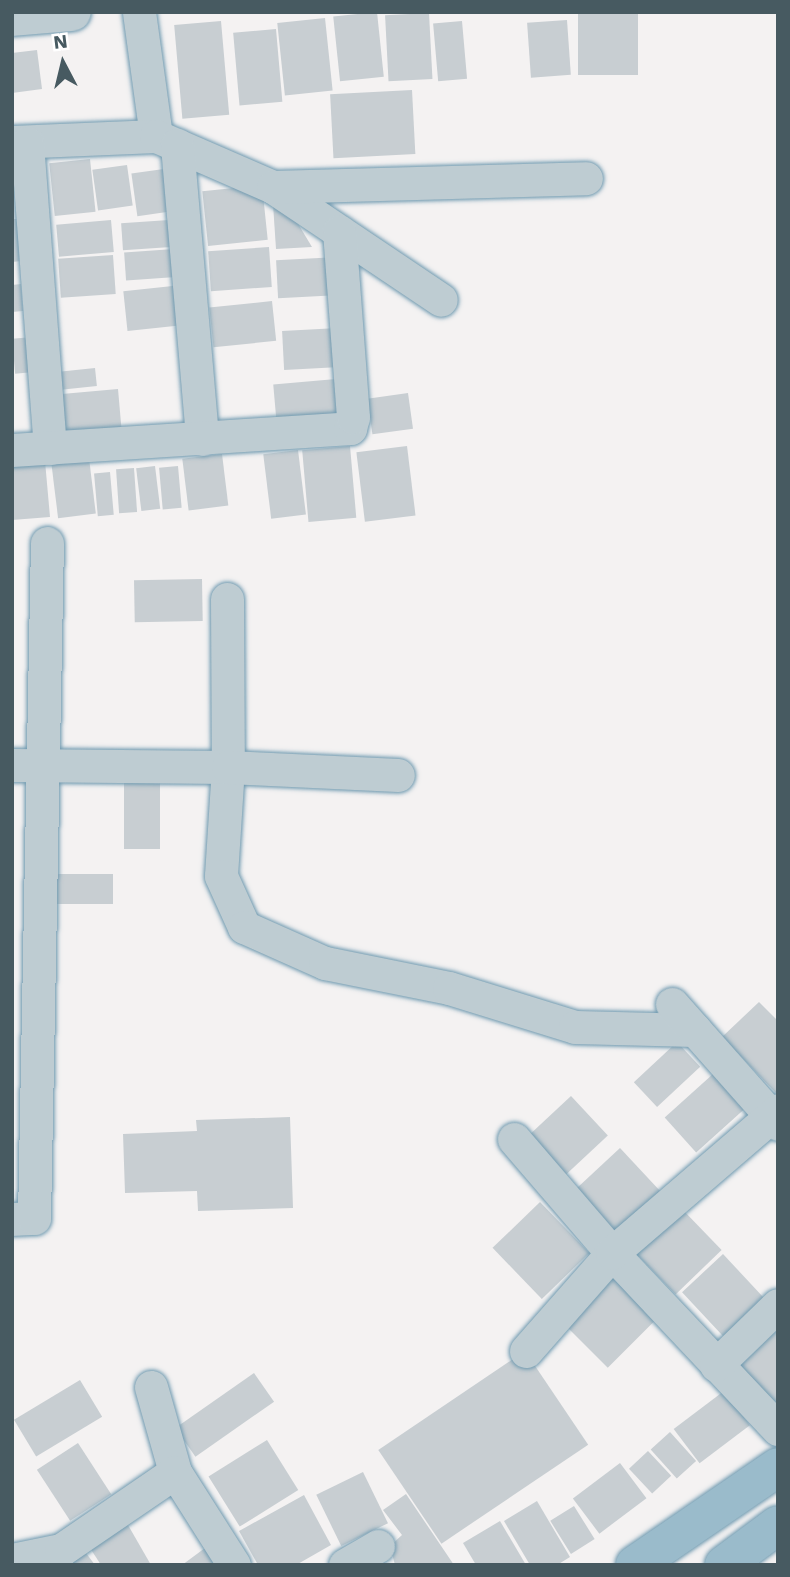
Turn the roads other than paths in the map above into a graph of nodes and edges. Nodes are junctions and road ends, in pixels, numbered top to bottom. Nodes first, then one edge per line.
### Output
1 (72, 12) edge
2 (139, 12) edge
3 (12, 18) edge
4 (166, 140) junction
5 (20, 143) edge
6 (586, 178) dead end
7 (273, 187) junction
8 (339, 233) junction
9 (442, 300) dead end
10 (202, 439) junction
11 (50, 447) junction
12 (12, 450) edge
13 (47, 542) dead end
14 (227, 599) dead end
15 (27, 766) edge
16 (228, 767) junction
17 (398, 775) dead end
18 (672, 1004) dead end
19 (695, 1030) junction
20 (776, 1117) edge
21 (514, 1139) dead end
22 (12, 1219) edge
23 (612, 1253) junction
24 (778, 1305) edge
25 (526, 1350) dead end
26 (716, 1365) junction
27 (151, 1387) dead end
28 (778, 1429) edge
29 (778, 1467) edge
30 (175, 1472) junction
31 (778, 1525) edge
32 (377, 1546) dead end
33 (12, 1560) edge
34 (725, 1564) edge
35 (234, 1565) edge
36 (345, 1565) edge
37 (635, 1565) edge

1 - 3 street
2 - 4 street
4 - 5 street
4 - 7 street
4 - 10 street
5 - 11 street
6 - 7 street
7 - 8 street
8 - 9 street
8 - 10 street
10 - 11 street
11 - 12 street
13 - 15 street
14 - 16 street
15 - 16 street
15 - 22 street
16 - 17 street
16 - 19 street
18 - 19 street
19 - 20 street
20 - 23 street
21 - 23 street
23 - 25 street
23 - 26 street
24 - 26 street
26 - 28 street
27 - 30 street
29 - 37 highway
30 - 33 street
30 - 35 street
31 - 34 highway
32 - 36 street

